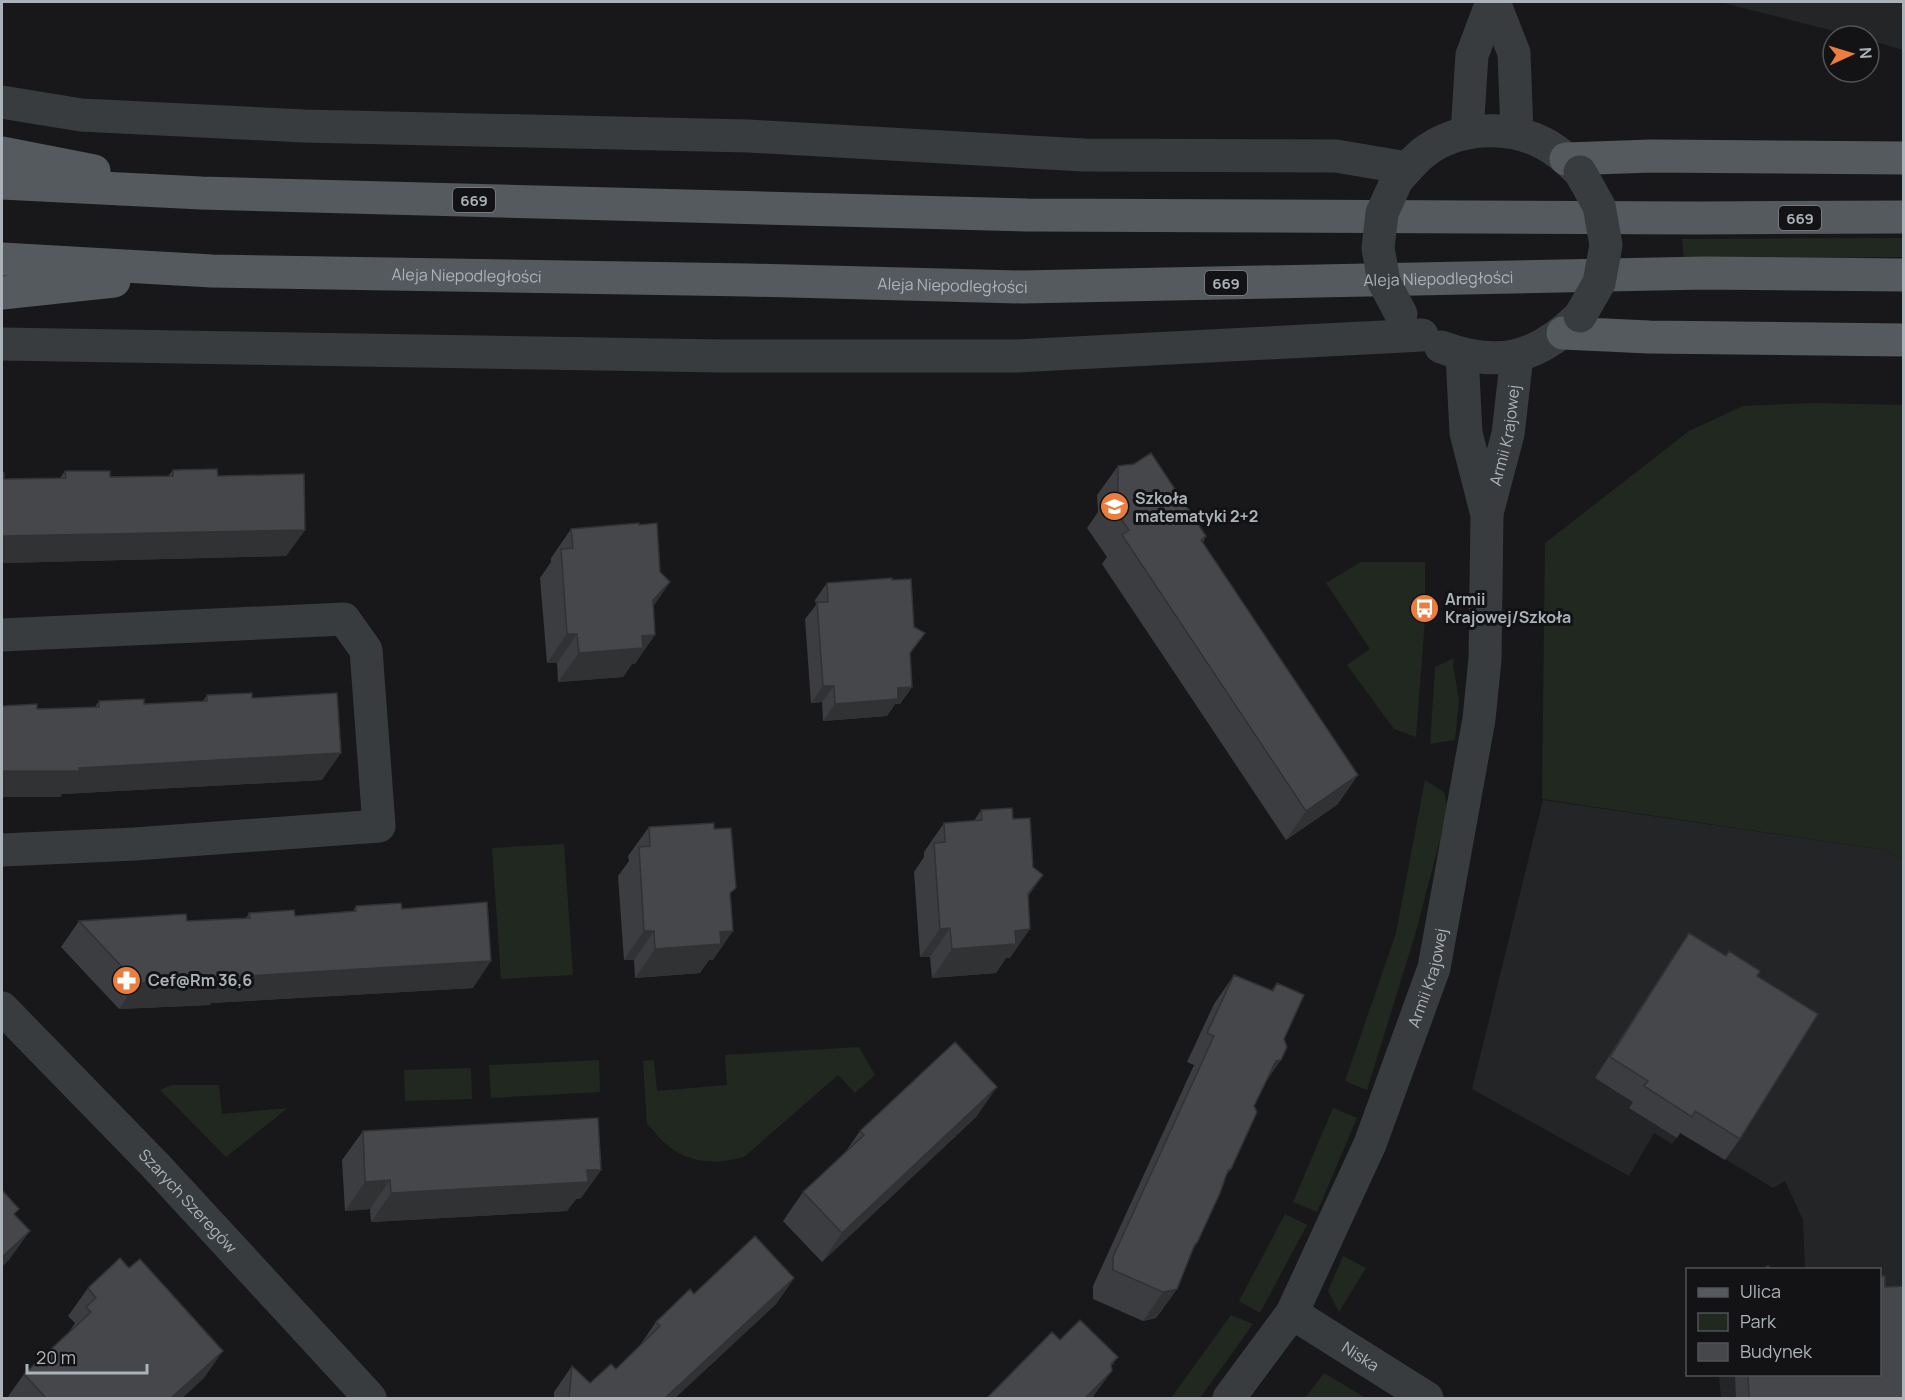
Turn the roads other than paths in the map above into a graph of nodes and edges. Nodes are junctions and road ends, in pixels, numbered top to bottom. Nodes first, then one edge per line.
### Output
1 (1493, 2) edge
2 (2, 102) edge
3 (1467, 134) junction
4 (1517, 134) junction
5 (2, 153) edge
6 (1904, 158) edge
7 (1573, 166) junction
8 (1402, 174) junction
9 (2, 183) edge
10 (201, 194) junction
11 (1904, 217) edge
12 (2, 259) edge
13 (212, 271) junction
14 (1904, 275) edge
15 (2, 293) edge
16 (1411, 324) junction
17 (1572, 325) junction
18 (1904, 340) edge
19 (2, 345) edge
20 (1461, 355) junction
21 (1517, 356) junction
22 (1487, 515) junction
23 (2, 635) edge
24 (2, 850) edge
25 (2, 1008) edge
26 (1292, 1313) junction
27 (370, 1398) edge
28 (1229, 1398) edge
29 (1427, 1398) edge

1 - 3 street
1 - 4 street
2 - 8 street
3 - 4 street
3 - 8 street
4 - 7 street
5 - 10 main road
6 - 7 main road
7 - 17 street, bridge
8 - 16 street, bridge
9 - 10 main road, 669
10 - 11 main road, 669
12 - 13 main road, Aleja Niepodległości / 669
13 - 14 main road, Aleja Niepodległości / 669
13 - 15 main road
16 - 19 street
16 - 20 street
17 - 18 main road
17 - 21 street
20 - 21 street
20 - 22 street, Armii Krajowej
21 - 22 street, Armii Krajowej
22 - 26 street, Armii Krajowej
23 - 24 street
25 - 27 street, Szarych Szeregów
26 - 28 street, Armii Krajowej
26 - 29 street, Niska

